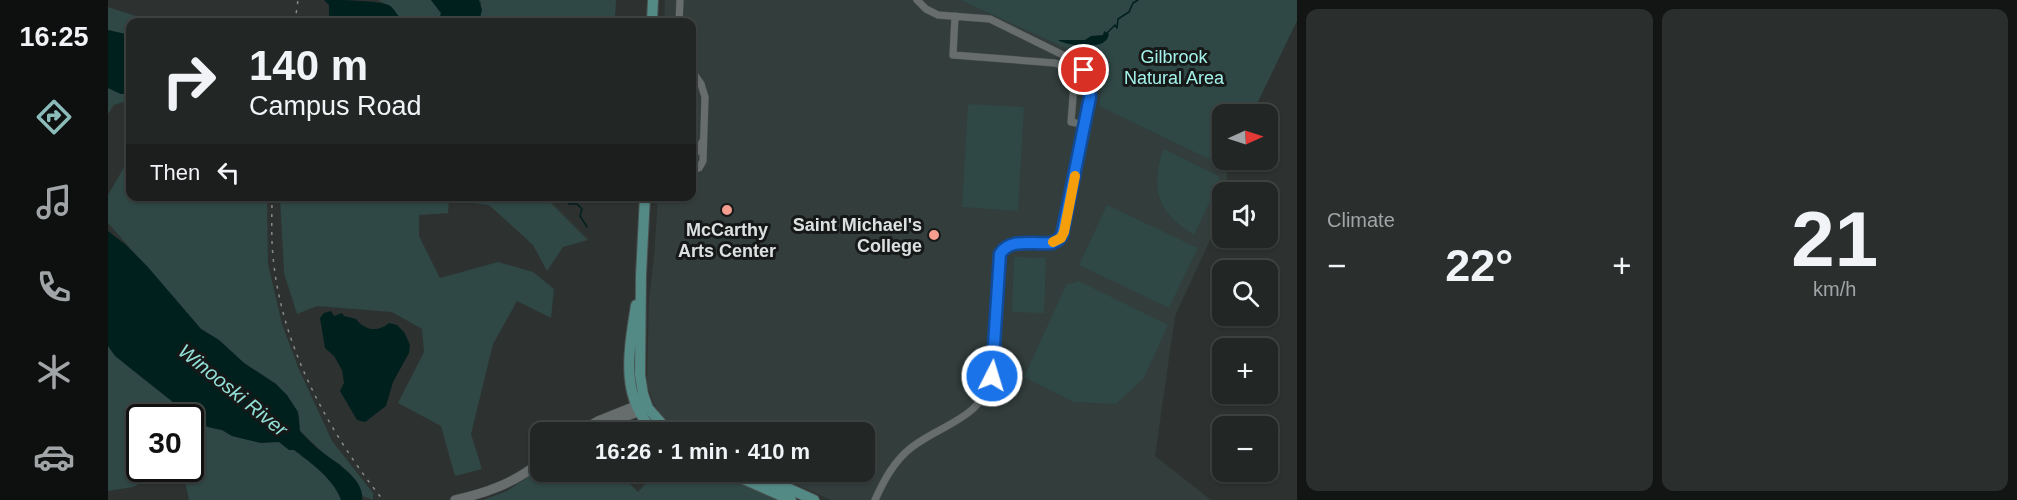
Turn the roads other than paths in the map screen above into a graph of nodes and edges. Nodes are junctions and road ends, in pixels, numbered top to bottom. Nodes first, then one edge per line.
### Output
1 (653, 0) edge
2 (680, 0) edge
3 (917, 0) edge
4 (955, 16) junction
5 (652, 18) edge
6 (679, 18) edge
7 (696, 78) edge
8 (1085, 125) junction
9 (703, 137) junction
10 (696, 152) edge
11 (696, 170) edge
12 (645, 201) edge
13 (642, 407) junction
14 (596, 422) edge
15 (650, 422) edge
16 (658, 422) edge
17 (530, 469) edge
18 (750, 482) edge
19 (774, 482) edge
20 (770, 491) junction
21 (454, 500) edge
22 (782, 500) edge
23 (791, 500) edge
24 (814, 500) edge
25 (875, 500) edge

1 - 5 main road
2 - 6 street
3 - 4 street
4 - 8 street
4 - 8 street
7 - 9 street
8 - 25 street
9 - 10 street
9 - 11 street
12 - 13 main road
13 - 14 main road
13 - 15 main road
13 - 16 main road
17 - 21 main road
18 - 20 main road
19 - 24 main road
20 - 22 main road
20 - 23 main road

